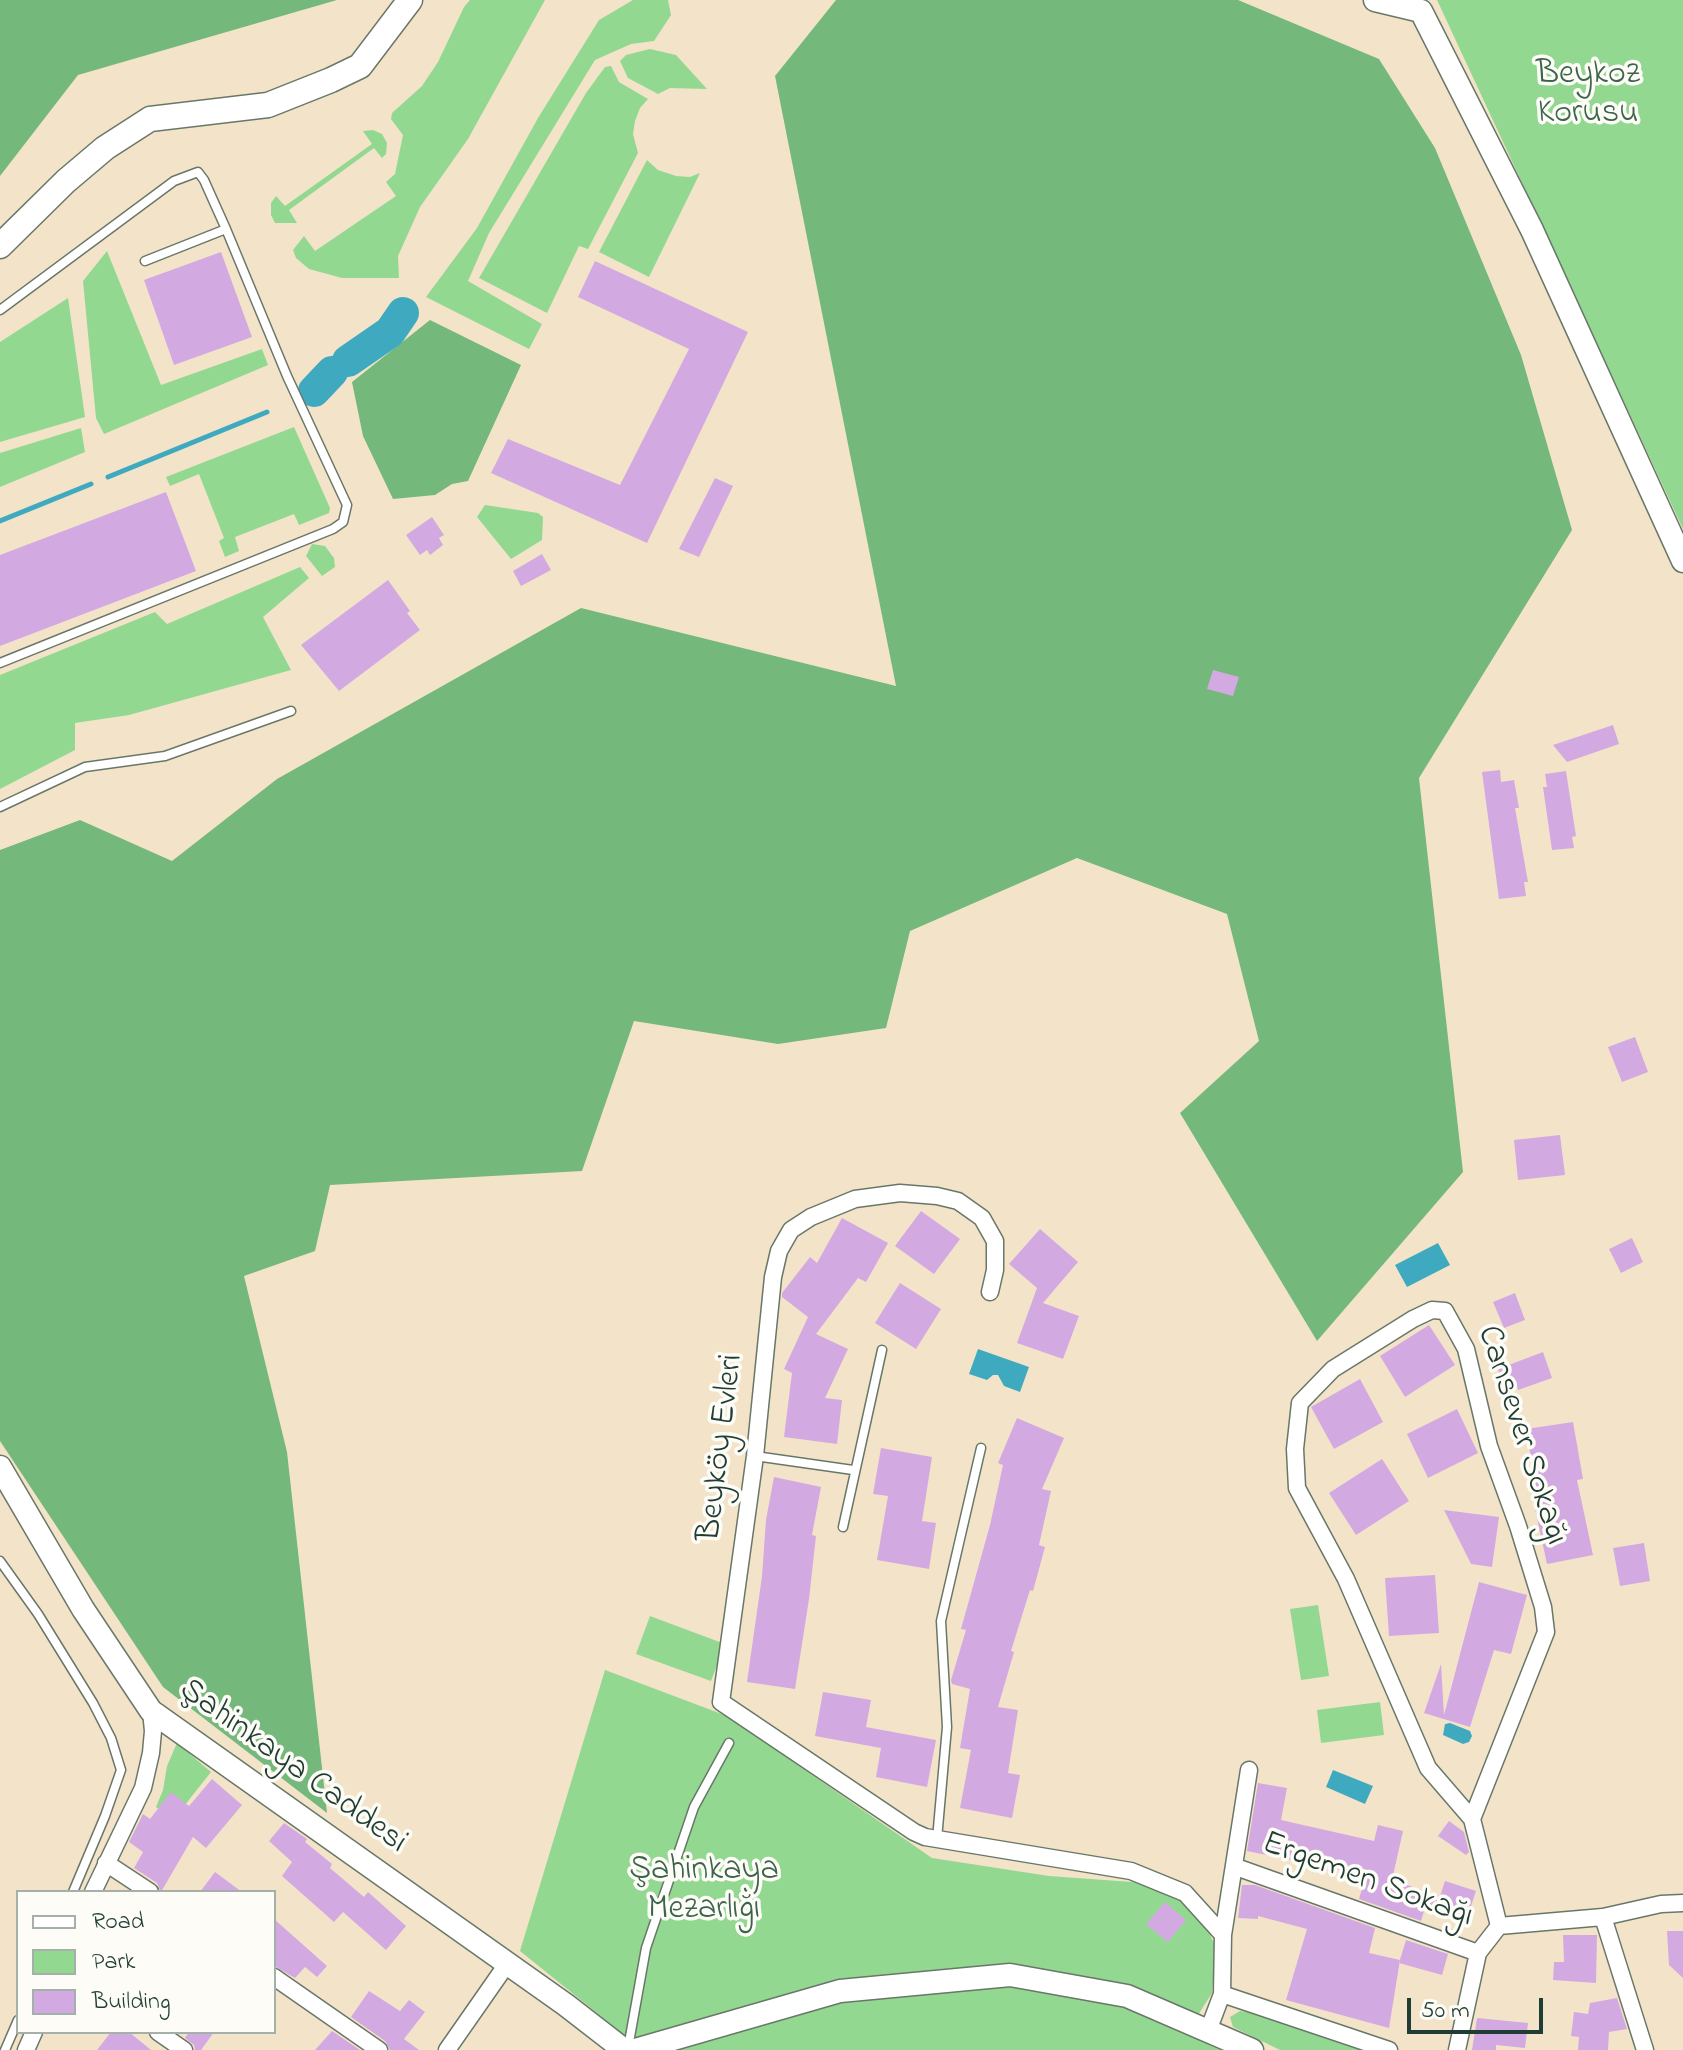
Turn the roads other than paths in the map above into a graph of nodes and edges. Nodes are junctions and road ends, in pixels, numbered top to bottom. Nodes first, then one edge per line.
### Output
1 (410, 0) edge
2 (1375, 0) edge
3 (226, 229) junction
4 (0, 246) edge
5 (145, 261) dead end
6 (0, 310) edge
7 (1683, 561) edge
8 (0, 663) edge
9 (291, 711) dead end
10 (0, 807) edge
11 (990, 1292) dead end
12 (882, 1350) dead end
13 (981, 1448) dead end
14 (755, 1456) junction
15 (0, 1467) edge
16 (853, 1470) junction
17 (843, 1527) dead end
18 (0, 1561) edge
19 (151, 1711) junction
20 (729, 1743) dead end
21 (1249, 1770) dead end
22 (1472, 1819) junction
23 (937, 1839) junction
24 (106, 1863) junction
25 (1236, 1867) junction
26 (74, 1890) edge
27 (94, 1890) edge
28 (147, 1890) edge
29 (1683, 1903) edge
30 (1603, 1917) junction
31 (1499, 1926) junction
32 (1223, 1935) junction
33 (1478, 1953) junction
34 (507, 1964) junction
35 (276, 1978) edge
36 (1222, 1994) junction
37 (16, 2025) edge
38 (1208, 2031) junction
39 (161, 2034) edge
40 (5, 2050) edge
41 (184, 2050) edge
42 (379, 2050) edge
43 (447, 2050) edge
44 (626, 2050) edge
45 (635, 2050) edge
46 (1252, 2050) edge
47 (1389, 2050) edge
48 (1457, 2050) edge
49 (1645, 2050) edge

1 - 4 main road
2 - 7 street
3 - 5 lane
3 - 6 lane
3 - 8 lane
9 - 10 lane
11 - 14 street, Beyköy Evleri
12 - 16 lane
13 - 23 lane
14 - 16 lane
14 - 23 street, Beyköy Evleri
15 - 19 street, Şahinkaya Caddesi
16 - 17 lane
18 - 26 lane
19 - 24 street
19 - 34 street, Şahinkaya Caddesi
20 - 44 lane
21 - 25 street
22 - 22 street, Cansever Sokağı
22 - 31 street, Cansever Sokağı
23 - 32 street, Beyköy Evleri
24 - 27 street
24 - 28 street
25 - 32 street
25 - 33 street, Ergemen Sokağı
29 - 30 street
30 - 31 street
30 - 49 street
31 - 33 street
32 - 36 street
33 - 48 street
34 - 43 street
34 - 44 street, Şahinkaya Caddesi
35 - 42 street
36 - 38 street
36 - 47 street
37 - 40 lane
38 - 45 street
38 - 46 street
39 - 41 street

